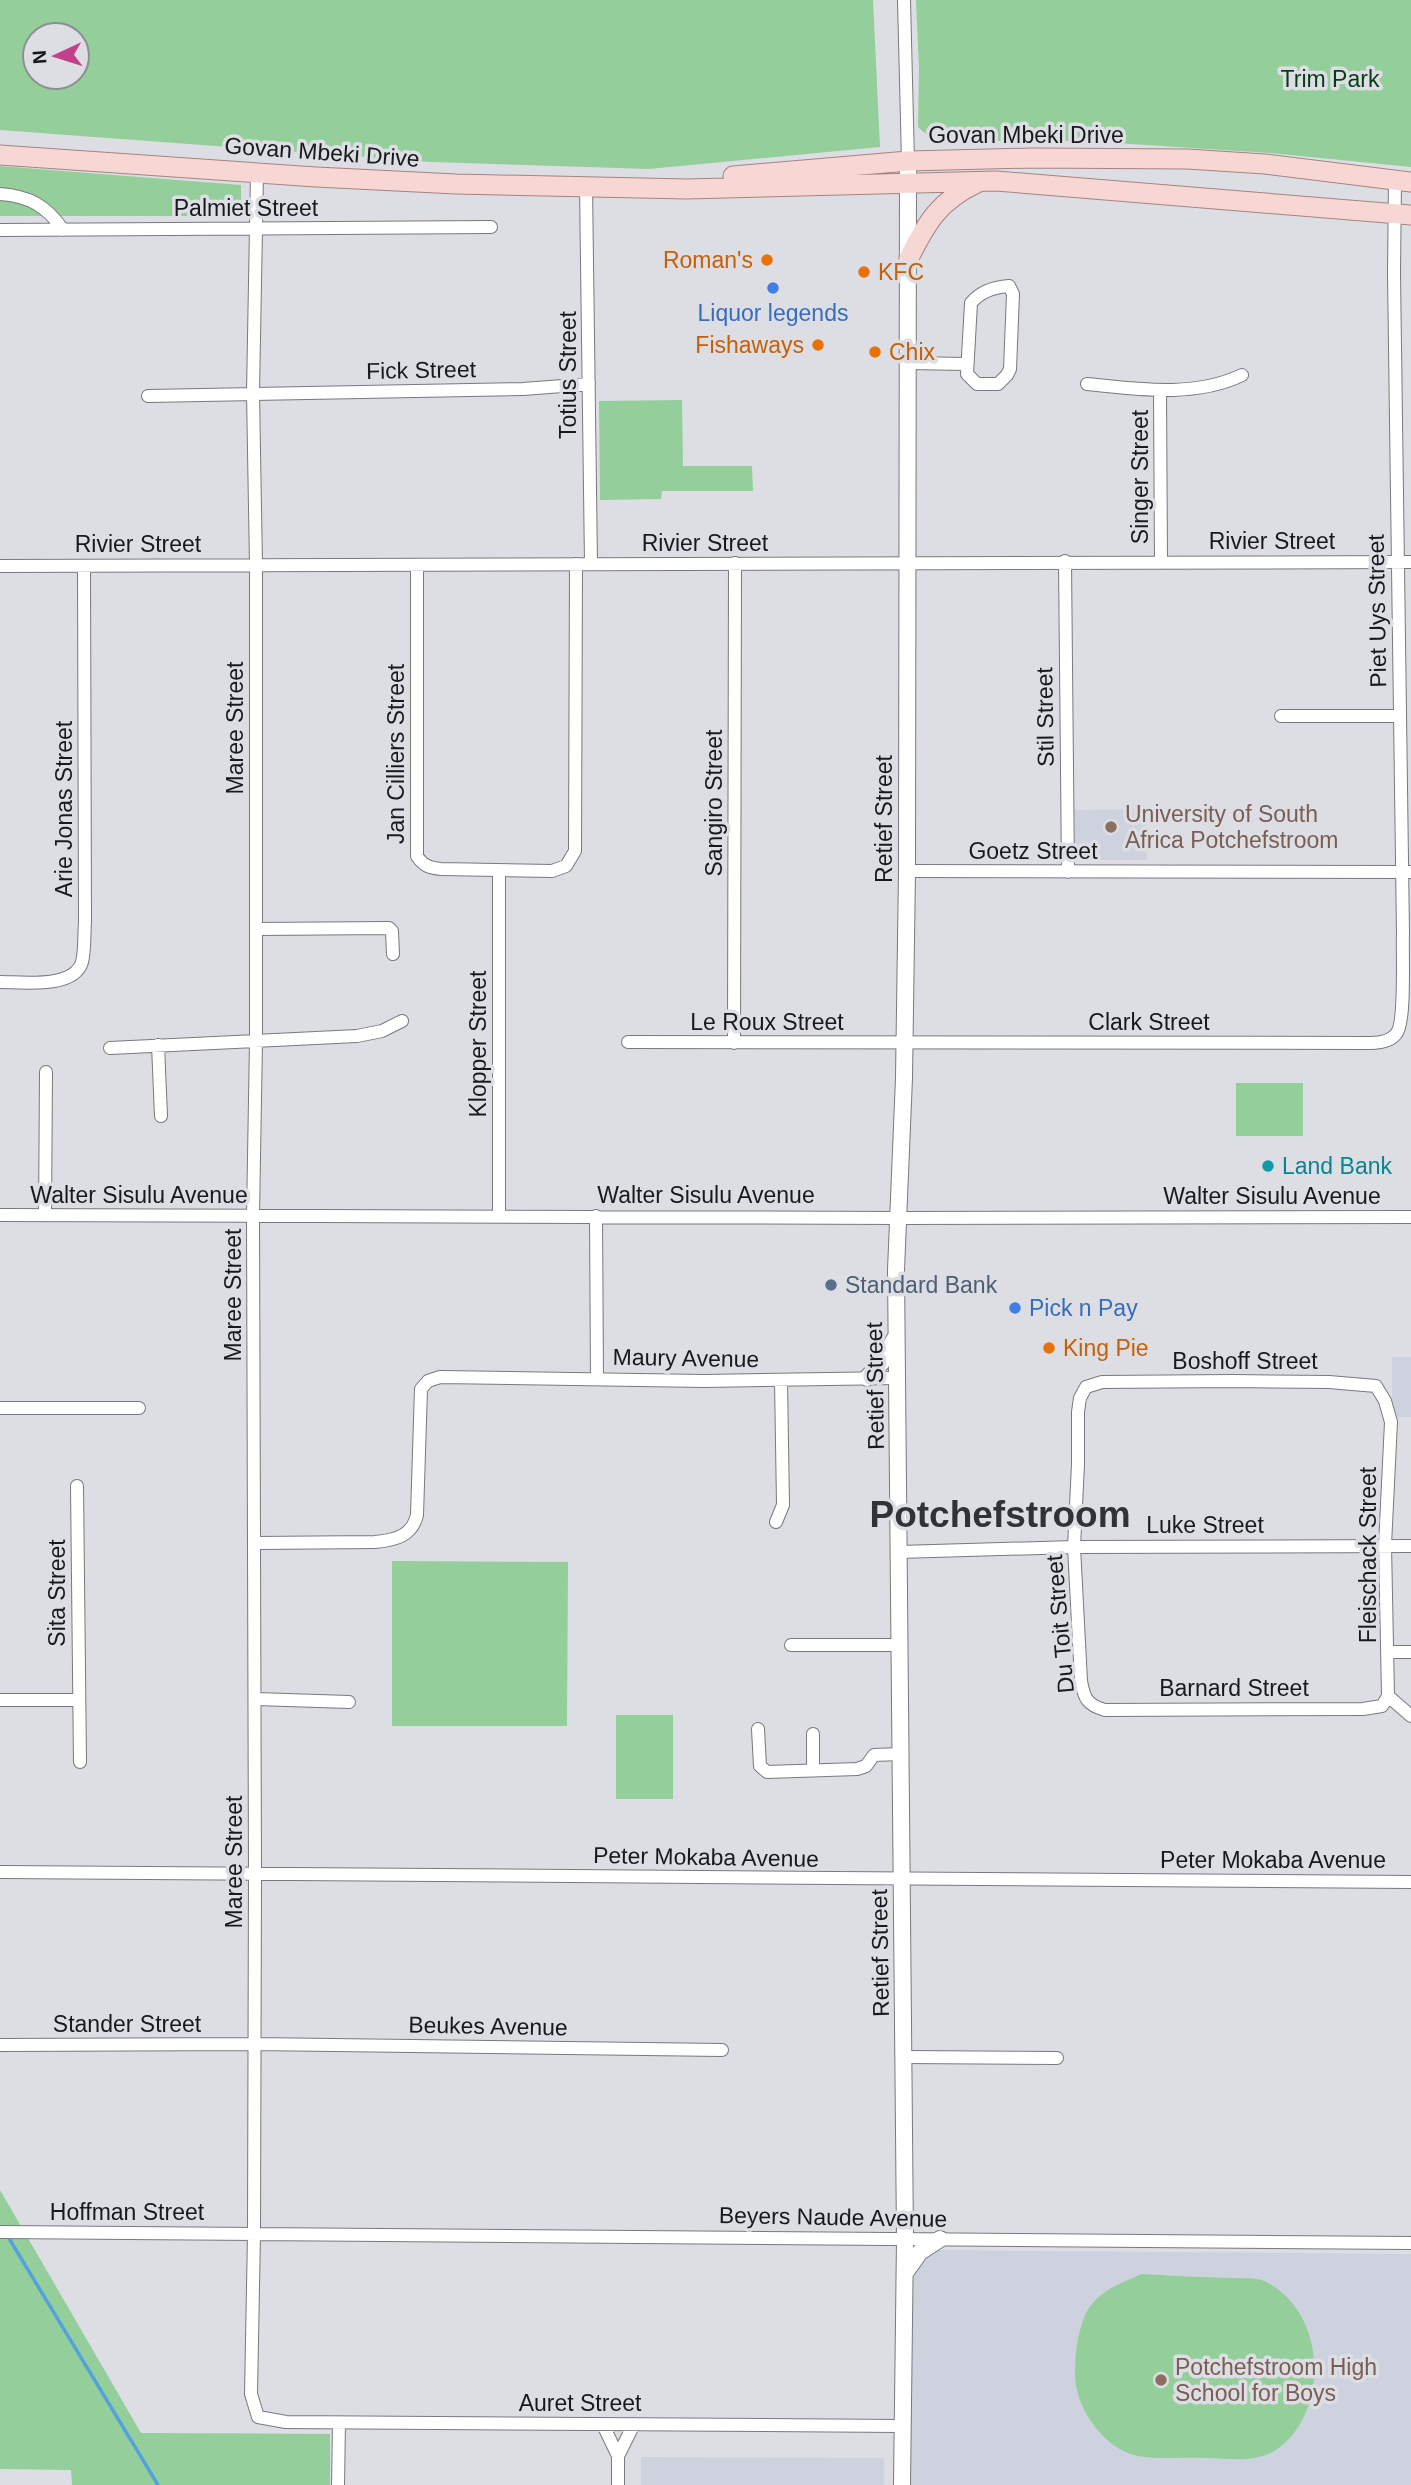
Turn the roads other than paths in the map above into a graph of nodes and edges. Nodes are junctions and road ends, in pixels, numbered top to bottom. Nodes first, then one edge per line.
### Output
1 (904, 0) edge
2 (0, 155) edge
3 (908, 161) junction
4 (257, 172) junction
5 (981, 181) junction
6 (1403, 181) edge
7 (908, 183) junction
8 (586, 186) junction
9 (642, 187) junction
10 (0, 194) edge
11 (1402, 215) edge
12 (491, 227) dead end
13 (255, 229) junction
14 (0, 230) edge
15 (63, 230) junction
16 (909, 258) junction
17 (908, 363) junction
18 (967, 365) junction
19 (1242, 376) dead end
20 (589, 384) junction
21 (1087, 384) dead end
22 (1160, 390) junction
23 (253, 393) junction
24 (148, 396) dead end
25 (1065, 561) junction
26 (1161, 562) junction
27 (1404, 562) edge
28 (907, 563) junction
29 (576, 564) junction
30 (591, 564) junction
31 (735, 564) junction
32 (256, 565) junction
33 (417, 565) junction
34 (0, 566) edge
35 (84, 566) junction
36 (1281, 716) dead end
37 (1400, 716) junction
38 (499, 871) junction
39 (907, 871) junction
40 (1068, 872) junction
41 (1406, 872) edge
42 (256, 929) junction
43 (393, 954) dead end
44 (0, 982) edge
45 (402, 1021) dead end
46 (1392, 1038) joint
47 (256, 1041) junction
48 (628, 1042) dead end
49 (734, 1042) junction
50 (905, 1044) junction
51 (158, 1045) junction
52 (110, 1048) dead end
53 (46, 1072) dead end
54 (161, 1116) dead end
55 (0, 1214) edge
56 (45, 1215) junction
57 (253, 1216) junction
58 (499, 1216) junction
59 (596, 1216) junction
60 (1411, 1217) edge
61 (898, 1218) junction
62 (896, 1335) junction
63 (597, 1378) junction
64 (867, 1378) junction
65 (897, 1378) junction
66 (781, 1380) junction
67 (1376, 1386) joint
68 (1080, 1398) joint
69 (0, 1408) edge
70 (139, 1408) dead end
71 (77, 1486) dead end
72 (776, 1522) dead end
73 (256, 1543) junction
74 (1385, 1545) junction
75 (1411, 1546) edge
76 (1074, 1547) junction
77 (900, 1552) junction
78 (899, 1644) junction
79 (791, 1645) dead end
80 (1389, 1652) junction
81 (1411, 1652) edge
82 (1388, 1696) junction
83 (256, 1699) junction
84 (0, 1700) edge
85 (78, 1700) junction
86 (349, 1702) dead end
87 (1105, 1710) joint
88 (1411, 1716) edge
89 (758, 1729) dead end
90 (813, 1734) dead end
91 (900, 1755) junction
92 (80, 1762) dead end
93 (813, 1770) junction
94 (0, 1872) edge
95 (255, 1874) junction
96 (902, 1880) junction
97 (1411, 1882) edge
98 (254, 2044) junction
99 (0, 2045) edge
100 (722, 2050) dead end
101 (904, 2057) junction
102 (1058, 2057) dead end
103 (0, 2232) edge
104 (254, 2234) junction
105 (905, 2239) junction
106 (940, 2239) junction
107 (1411, 2243) edge
108 (905, 2273) junction
109 (258, 2417) joint
110 (339, 2423) junction
111 (634, 2424) junction
112 (603, 2425) junction
113 (903, 2426) junction
114 (618, 2456) junction
115 (338, 2485) edge
116 (618, 2485) edge
117 (902, 2485) edge

1 - 3 street
2 - 4 main road, Govan Mbeki Drive
3 - 6 main road, Govan Mbeki Drive
3 - 7 street, Retief Street
3 - 9 main road, Govan Mbeki Drive
4 - 8 main road, Govan Mbeki Drive
4 - 13 street, Maree Street
5 - 7 main road, Govan Mbeki Drive
5 - 11 main road, Govan Mbeki Drive
5 - 16 main road
6 - 11 street, Piet Uys Street
7 - 9 main road, Govan Mbeki Drive
7 - 16 street, Retief Street
8 - 9 main road, Govan Mbeki Drive
8 - 20 street, Totius Street
10 - 15 street
11 - 27 street, Piet Uys Street
12 - 13 street, Palmiet Street
13 - 15 street, Palmiet Street
13 - 23 street, Maree Street
14 - 15 street, Palmiet Street
16 - 17 street, Retief Street
17 - 18 street
17 - 28 street, Retief Street
18 - 18 street
19 - 22 street, Singer Street
20 - 23 street, Fick Street
20 - 30 street, Totius Street
21 - 22 street, Singer Street
22 - 26 street, Singer Street
23 - 24 street, Fick Street
23 - 32 street, Maree Street
25 - 26 street, Rivier Street
25 - 28 street, Rivier Street
25 - 40 street, Stil Street
26 - 27 street, Rivier Street
27 - 37 street, Piet Uys Street
28 - 31 street, Rivier Street
28 - 39 street, Retief Street
29 - 30 street, Rivier Street
29 - 33 street, Rivier Street
29 - 38 street
30 - 31 street, Rivier Street
31 - 49 street, Sangiro Street
32 - 33 street, Rivier Street
32 - 35 street, Rivier Street
32 - 42 street, Maree Street
33 - 38 street, Jan Cilliers Street
34 - 35 street, Rivier Street
35 - 44 street, Arie Jonas Street
36 - 37 street
37 - 41 street, Piet Uys Street
38 - 58 street, Klopper Street
39 - 40 street, Goetz Street
39 - 50 street, Retief Street
40 - 41 street, Goetz Street
41 - 46 street, Piet Uys Street
42 - 43 street
42 - 47 street, Maree Street
45 - 47 street
46 - 50 street, Clark Street
47 - 51 street
47 - 57 street, Maree Street
48 - 49 street, Le Roux Street
49 - 50 street, Le Roux Street
50 - 61 street, Retief Street
51 - 52 street
51 - 54 street
53 - 56 street
55 - 56 street, Walter Sisulu Avenue
56 - 57 street, Walter Sisulu Avenue
57 - 58 street, Walter Sisulu Avenue
57 - 73 street, Maree Street
58 - 59 street, Walter Sisulu Avenue
59 - 61 street, Walter Sisulu Avenue
59 - 63 street, Maury Avenue
60 - 61 street, Walter Sisulu Avenue
61 - 62 street, Retief Street
62 - 64 street
62 - 65 street, Retief Street
63 - 66 street, Maury Avenue
63 - 73 street
64 - 65 street, Maury Avenue
64 - 66 street, Maury Avenue
65 - 77 street, Retief Street
66 - 72 street
67 - 68 street, Boshoff Street
67 - 74 street, Fleischack Street
68 - 76 street, Du Toit Street
69 - 70 street
71 - 85 street, Sita Street
73 - 83 street, Maree Street
74 - 75 street, Luke Street
74 - 76 street, Luke Street
74 - 80 street, Fleischack Street
76 - 77 street, Luke Street
76 - 87 street, Du Toit Street
77 - 78 street, Retief Street
78 - 79 street
78 - 91 street, Retief Street
80 - 81 street
80 - 82 street, Fleischack Street
82 - 87 street, Barnard Street
82 - 88 street
83 - 86 street
83 - 95 street, Maree Street
84 - 85 street
85 - 92 street, Sita Street
89 - 93 street
90 - 93 street
91 - 93 street
91 - 96 street, Retief Street
94 - 95 street, Peter Mokaba Avenue
95 - 96 street, Peter Mokaba Avenue
95 - 98 street, Maree Street
96 - 97 street, Peter Mokaba Avenue
96 - 101 street, Retief Street
98 - 99 street, Stander Street
98 - 100 street, Beukes Avenue
98 - 104 street, Maree Street
101 - 102 street
101 - 105 street, Retief Street
103 - 104 street, Hoffman Street
104 - 105 street, Beyers Naude Avenue
104 - 109 street, Maree Street
105 - 106 street, Beyers Naude Avenue
105 - 108 street, Retief Street
106 - 107 street, Beyers Naude Avenue
106 - 108 street
108 - 113 street, Retief Street
109 - 110 street, Auret Street
110 - 112 street, Auret Street
110 - 115 street
111 - 112 street, Auret Street
111 - 113 street, Auret Street
111 - 114 street
112 - 114 street
113 - 117 street, Retief Street
114 - 116 street

